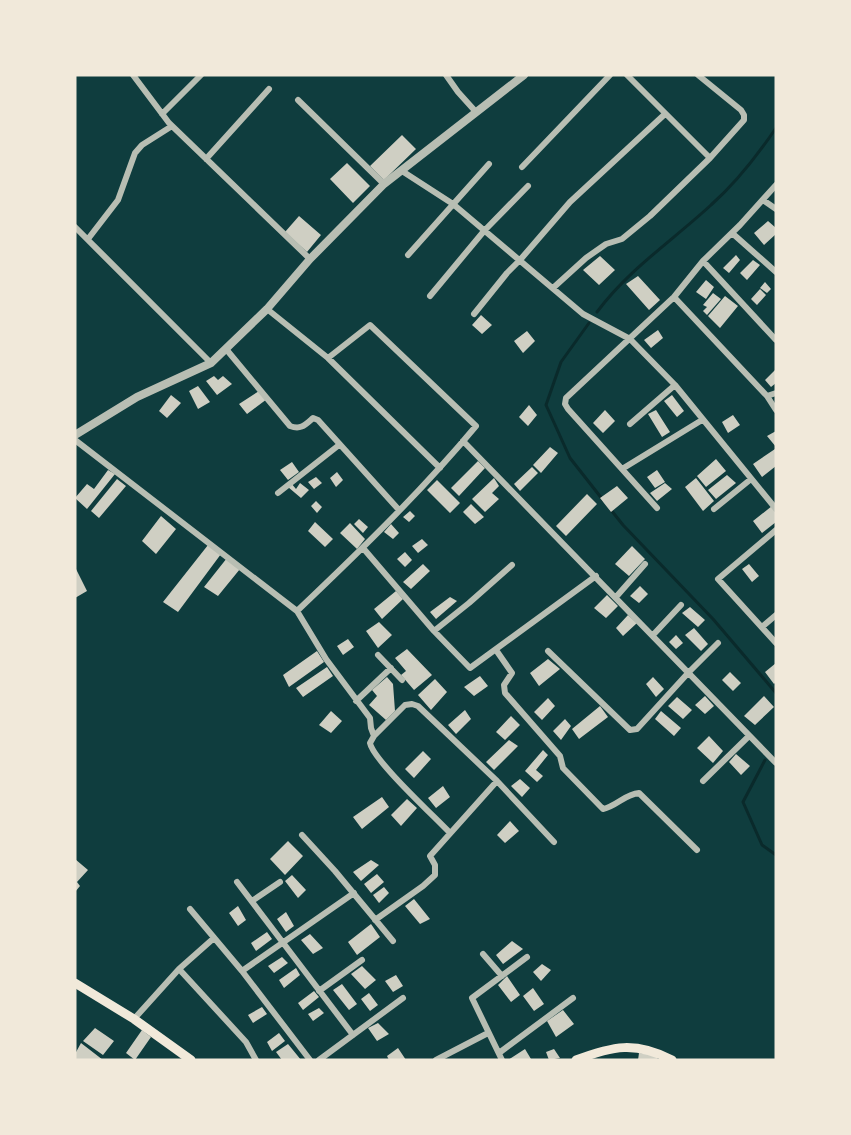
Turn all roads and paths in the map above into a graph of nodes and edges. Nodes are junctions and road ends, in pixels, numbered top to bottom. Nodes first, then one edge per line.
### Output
1 (133, 75) edge
2 (201, 75) edge
3 (446, 75) edge
4 (524, 75) edge
5 (610, 75) edge
6 (627, 75) edge
7 (698, 75) edge
8 (269, 89) dead end
9 (298, 100) dead end
10 (476, 112) junction
11 (162, 114) junction
12 (665, 114) junction
13 (170, 124) junction
14 (710, 158) junction
15 (206, 159) junction
16 (489, 164) dead end
17 (522, 166) dead end
18 (402, 171) junction
19 (384, 184) junction
20 (776, 185) edge
21 (528, 186) dead end
22 (763, 200) junction
23 (453, 204) junction
24 (776, 209) edge
25 (75, 227) edge
26 (484, 231) junction
27 (732, 233) junction
28 (88, 238) junction
29 (408, 255) dead end
30 (310, 259) junction
31 (520, 260) junction
32 (703, 261) junction
33 (776, 272) edge
34 (554, 288) junction
35 (430, 296) dead end
36 (674, 297) junction
37 (267, 309) junction
38 (474, 314) dead end
39 (775, 337) edge
40 (630, 339) junction
41 (226, 349) junction
42 (328, 358) junction
43 (211, 363) junction
44 (675, 385) junction
45 (776, 393) edge
46 (767, 396) junction
47 (776, 410) edge
48 (702, 420) junction
49 (630, 424) dead end
50 (75, 435) edge
51 (75, 440) edge
52 (463, 441) junction
53 (339, 445) junction
54 (440, 468) junction
55 (622, 469) junction
56 (751, 479) junction
57 (278, 493) dead end
58 (657, 508) dead end
59 (714, 509) dead end
60 (776, 509) edge
61 (399, 510) junction
62 (776, 530) edge
63 (363, 548) junction
64 (645, 564) dead end
65 (512, 565) dead end
66 (596, 576) junction
67 (616, 597) junction
68 (681, 605) dead end
69 (297, 611) junction
70 (776, 615) edge
71 (762, 627) junction
72 (434, 630) junction
73 (653, 634) junction
74 (718, 643) dead end
75 (776, 643) edge
76 (496, 650) junction
77 (548, 651) dead end
78 (378, 655) dead end
79 (391, 668) junction
80 (688, 672) junction
81 (402, 680) dead end
82 (356, 701) junction
83 (374, 736) junction
84 (749, 736) junction
85 (776, 763) edge
86 (497, 781) junction
87 (703, 781) dead end
88 (450, 833) junction
89 (302, 835) dead end
90 (554, 842) dead end
91 (697, 850) dead end
92 (237, 882) dead end
93 (280, 882) dead end
94 (354, 893) junction
95 (252, 901) junction
96 (190, 909) dead end
97 (375, 921) junction
98 (214, 938) junction
99 (393, 941) dead end
100 (283, 944) junction
101 (483, 954) dead end
102 (527, 957) dead end
103 (362, 960) dead end
104 (180, 969) junction
105 (242, 971) junction
106 (502, 976) junction
107 (75, 983) edge
108 (319, 991) junction
109 (404, 998) dead end
110 (573, 998) dead end
111 (134, 1019) junction
112 (488, 1033) junction
113 (353, 1035) junction
114 (499, 1053) junction
115 (191, 1060) edge
116 (256, 1060) edge
117 (310, 1060) edge
118 (319, 1060) edge
119 (436, 1060) edge
120 (502, 1060) edge
121 (576, 1060) edge
122 (672, 1060) edge

1 - 11 street
2 - 11 street
3 - 10 street
4 - 10 street
5 - 17 street
6 - 12 street
7 - 14 street
8 - 15 street
9 - 19 street
10 - 18 street
11 - 13 street
12 - 14 street
12 - 31 street
13 - 15 street
13 - 28 street
14 - 34 street
15 - 30 street
16 - 23 street
18 - 19 street
18 - 23 street
19 - 30 street
20 - 22 street
21 - 26 street
22 - 24 street
22 - 27 street
23 - 26 street
23 - 29 street
25 - 28 street
26 - 31 street
26 - 35 street
27 - 32 street
27 - 33 street
28 - 43 street
30 - 37 street
31 - 34 street
31 - 38 street
32 - 36 street
32 - 39 street
34 - 40 street
36 - 40 street
36 - 46 street
37 - 41 street
37 - 42 street
40 - 44 street
40 - 55 street
41 - 43 street
41 - 53 street
42 - 52 street
42 - 54 street
43 - 50 street
44 - 48 street
44 - 49 street
45 - 46 street
46 - 47 street
48 - 55 street
48 - 56 street
51 - 69 street
52 - 54 street
52 - 66 street
53 - 57 street
53 - 61 street
54 - 61 street
55 - 58 street
56 - 59 street
56 - 60 street
61 - 63 street
62 - 71 street
63 - 69 street
63 - 72 street
64 - 67 street
65 - 72 street
66 - 67 street
66 - 76 street
67 - 73 street
68 - 73 street
69 - 82 street
70 - 71 street
71 - 75 street
72 - 76 street
73 - 80 street
74 - 80 street
76 - 91 street
77 - 80 street
78 - 79 street
79 - 81 street
79 - 82 street
80 - 84 street
82 - 83 street
83 - 86 street
83 - 88 street
84 - 85 street
84 - 87 street
86 - 88 street
86 - 90 street
88 - 97 street
89 - 94 street
92 - 95 street
93 - 95 street
94 - 97 street
94 - 100 street
95 - 100 street
96 - 98 street
97 - 99 street
98 - 104 street
98 - 105 street
100 - 105 street
100 - 108 street
101 - 106 street
102 - 106 street
103 - 108 street
104 - 111 street
104 - 116 street
105 - 117 street
106 - 112 street
107 - 111 main road
108 - 113 street
109 - 113 street
110 - 114 street
111 - 115 main road
112 - 114 street
112 - 119 street
113 - 118 street
114 - 120 street
121 - 122 main road

